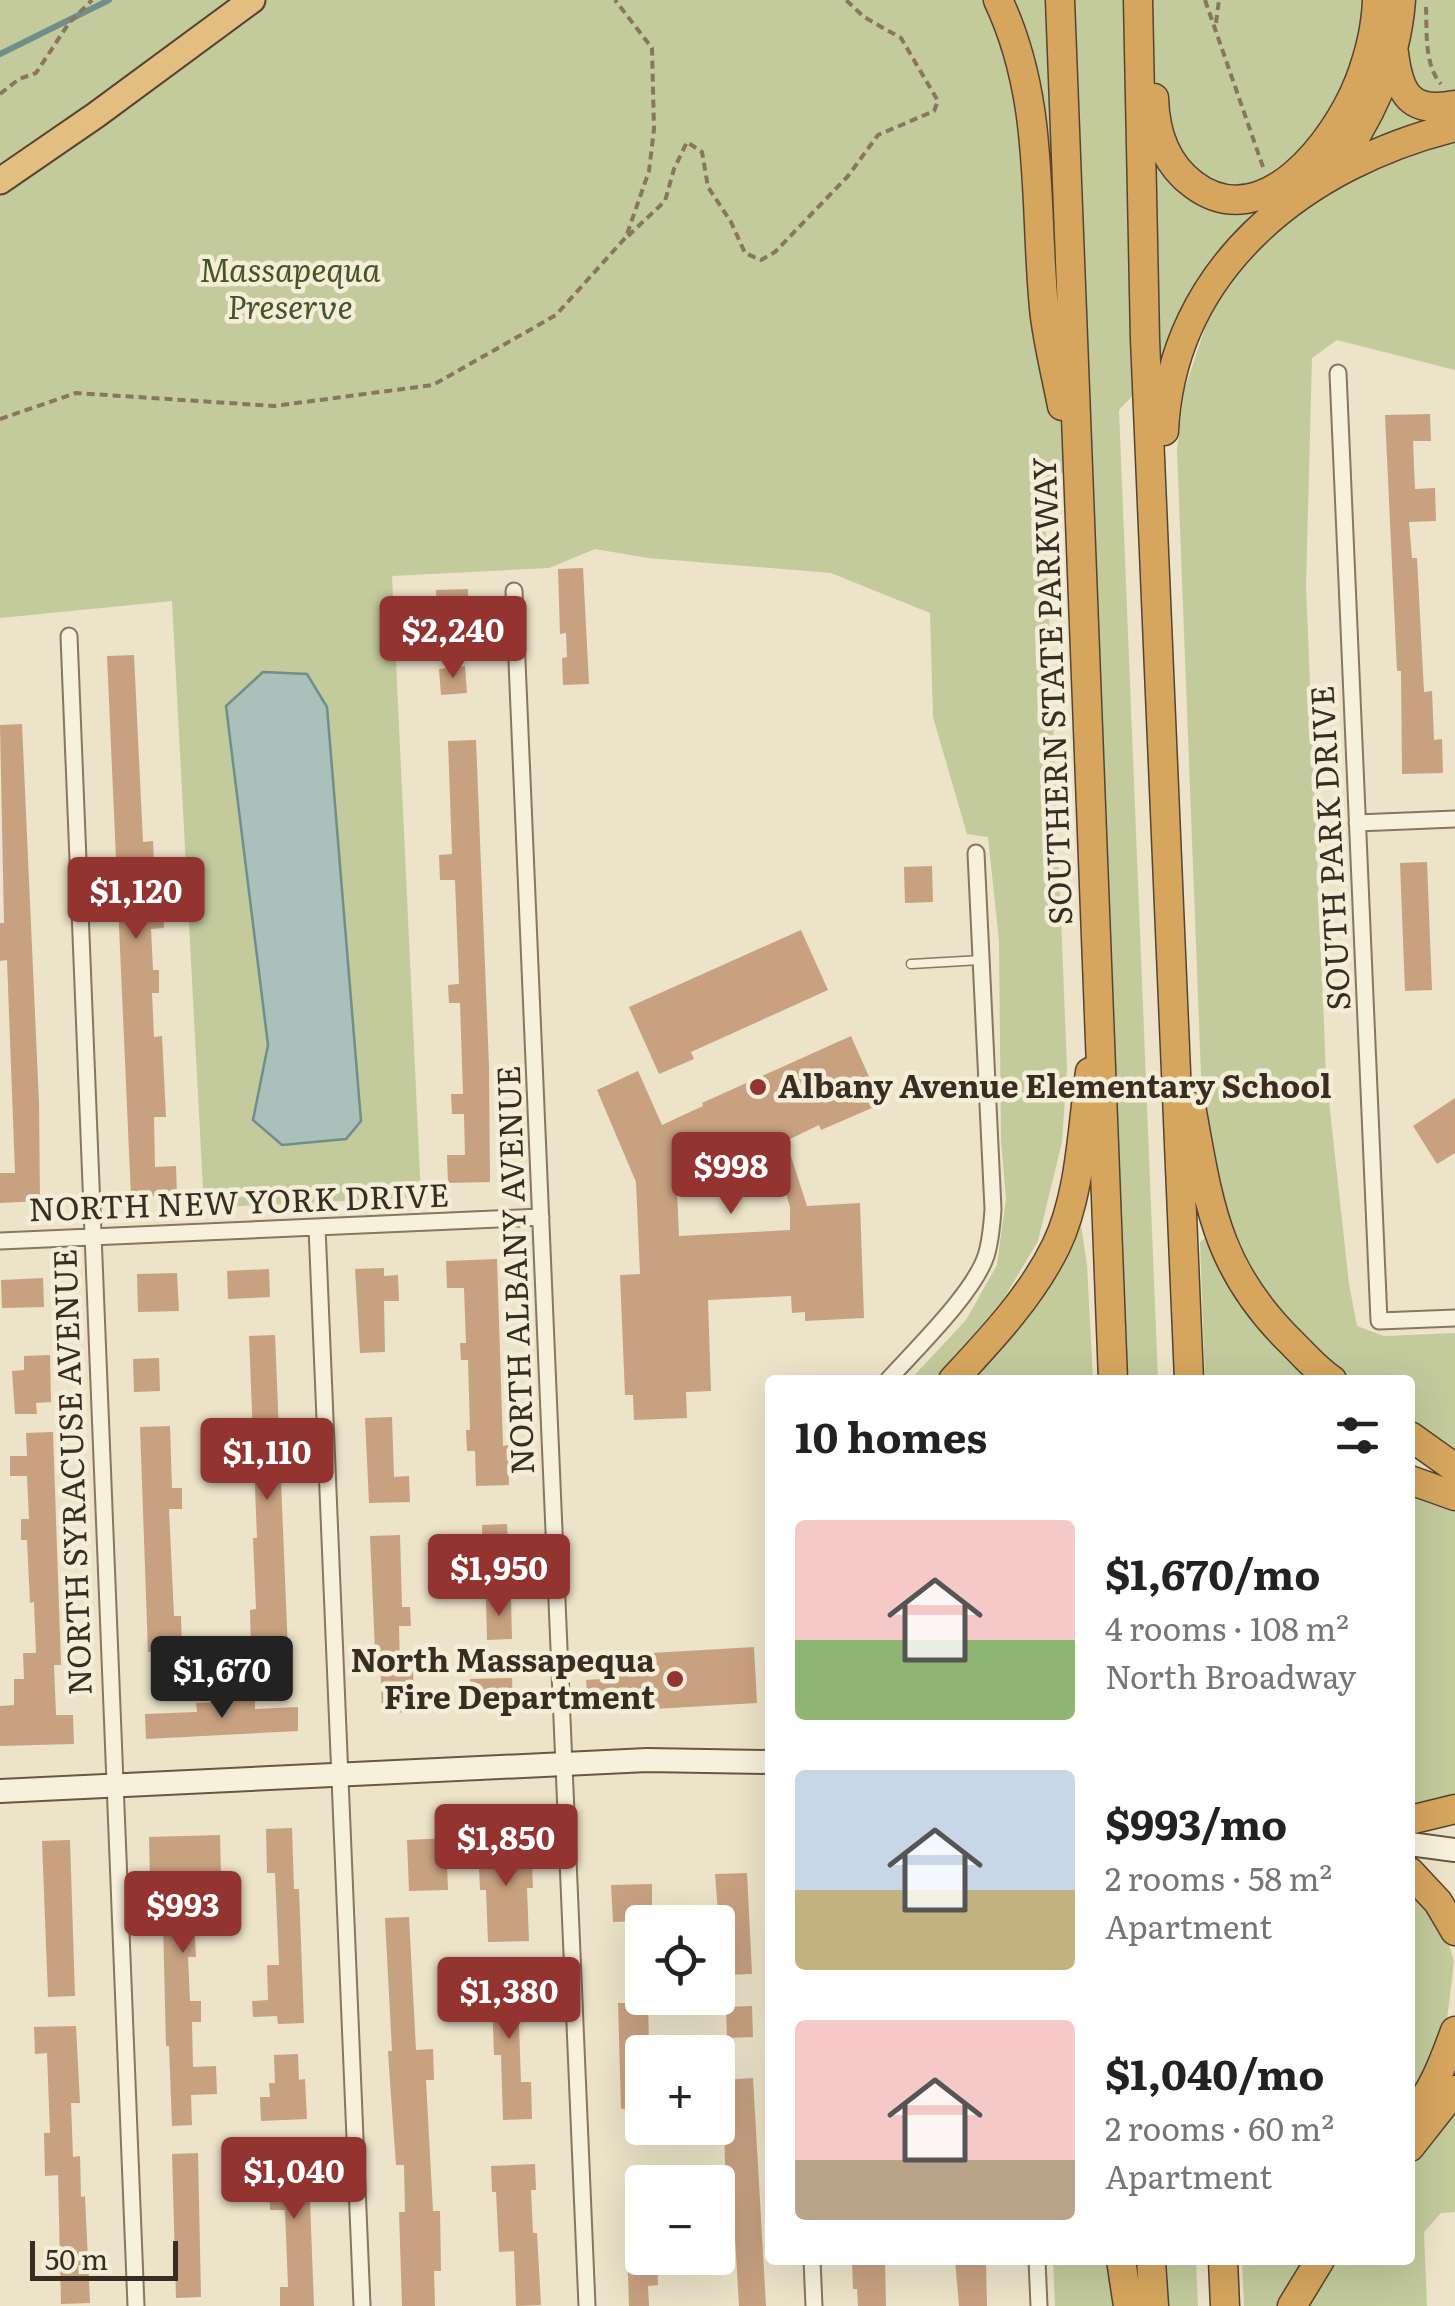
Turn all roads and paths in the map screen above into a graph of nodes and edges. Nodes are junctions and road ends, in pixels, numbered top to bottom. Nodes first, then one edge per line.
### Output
1 (92, 0) edge
2 (252, 0) edge
3 (615, 0) edge
4 (846, 0) edge
5 (998, 0) edge
6 (1060, 0) edge
7 (1138, 0) edge
8 (1151, 0) edge
9 (1206, 0) edge
10 (1219, 0) edge
11 (1377, 0) edge
12 (1401, 0) edge
13 (1426, 0) edge
14 (1216, 28) junction
15 (1394, 53) junction
16 (0, 94) edge
17 (1449, 96) edge
18 (1455, 127) edge
19 (1266, 176) dead end
20 (1326, 179) junction
21 (0, 181) edge
22 (626, 237) junction
23 (1338, 373) dead end
24 (0, 419) edge
25 (1080, 500) junction
26 (514, 591) dead end
27 (69, 636) dead end
28 (1160, 728) junction
29 (1455, 820) edge
30 (1357, 824) junction
31 (976, 854) dead end
32 (981, 960) junction
33 (911, 964) dead end
34 (1101, 996) junction
35 (1172, 1004) junction
36 (541, 1217) junction
37 (317, 1227) junction
38 (90, 1237) junction
39 (0, 1241) edge
40 (1455, 1318) edge
41 (892, 1375) edge
42 (958, 1375) edge
43 (1114, 1375) edge
44 (1188, 1375) edge
45 (1327, 1375) edge
46 (1415, 1440) edge
47 (1455, 1468) edge
48 (1415, 1482) edge
49 (1455, 1496) edge
50 (765, 1762) edge
51 (564, 1763) junction
52 (339, 1774) junction
53 (114, 1785) junction
54 (0, 1791) edge
55 (1455, 1808) edge
56 (1415, 1819) edge
57 (1415, 1845) edge
58 (1455, 1850) edge
59 (1415, 1877) edge
60 (1455, 1930) edge
61 (1455, 2031) edge
62 (1455, 2090) edge
63 (1415, 2112) edge
64 (1415, 2141) edge
65 (812, 2265) edge
66 (1037, 2265) edge
67 (1122, 2265) edge
68 (1152, 2265) edge
69 (1224, 2265) edge
70 (1317, 2265) edge
71 (136, 2306) edge
72 (362, 2306) edge
73 (587, 2306) edge
74 (814, 2306) edge
75 (1039, 2306) edge
76 (1128, 2306) edge
77 (1154, 2306) edge
78 (1225, 2306) edge
79 (1292, 2306) edge

1 - 16 path
2 - 21 highway
3 - 22 path
4 - 22 path
5 - 25 highway
6 - 25 highway, SOUTHERN STATE PARKWAY
7 - 28 highway
8 - 11 highway
9 - 14 path
10 - 14 path
12 - 15 highway
13 - 17 path
14 - 19 path
15 - 17 highway
15 - 20 highway
18 - 20 highway
20 - 28 highway
22 - 24 path
23 - 30 street, SOUTH PARK DRIVE
25 - 34 highway, SOUTHERN STATE PARKWAY
26 - 36 street, NORTH ALBANY AVENUE
27 - 38 street, NORTH SYRACUSE AVENUE
28 - 35 highway
29 - 30 street
30 - 40 street, SOUTH PARK DRIVE
31 - 32 street
32 - 33 lane
32 - 41 street
34 - 42 highway
34 - 43 highway, SOUTHERN STATE PARKWAY
35 - 44 highway
35 - 45 highway
36 - 37 street, NORTH NEW YORK DRIVE
36 - 51 street, NORTH ALBANY AVENUE
37 - 38 street, NORTH NEW YORK DRIVE
37 - 52 street
38 - 39 street, NORTH NEW YORK DRIVE
38 - 53 street, NORTH SYRACUSE AVENUE
46 - 47 highway
48 - 49 highway
50 - 51 main road
51 - 52 main road
51 - 73 street, NORTH ALBANY AVENUE
52 - 53 main road
52 - 72 street
53 - 54 main road
53 - 71 street, NORTH SYRACUSE AVENUE
55 - 56 highway
57 - 58 main road
59 - 60 highway
61 - 63 highway
62 - 64 highway
65 - 74 street
66 - 75 street
67 - 76 highway
68 - 77 highway
69 - 78 highway
70 - 79 highway

